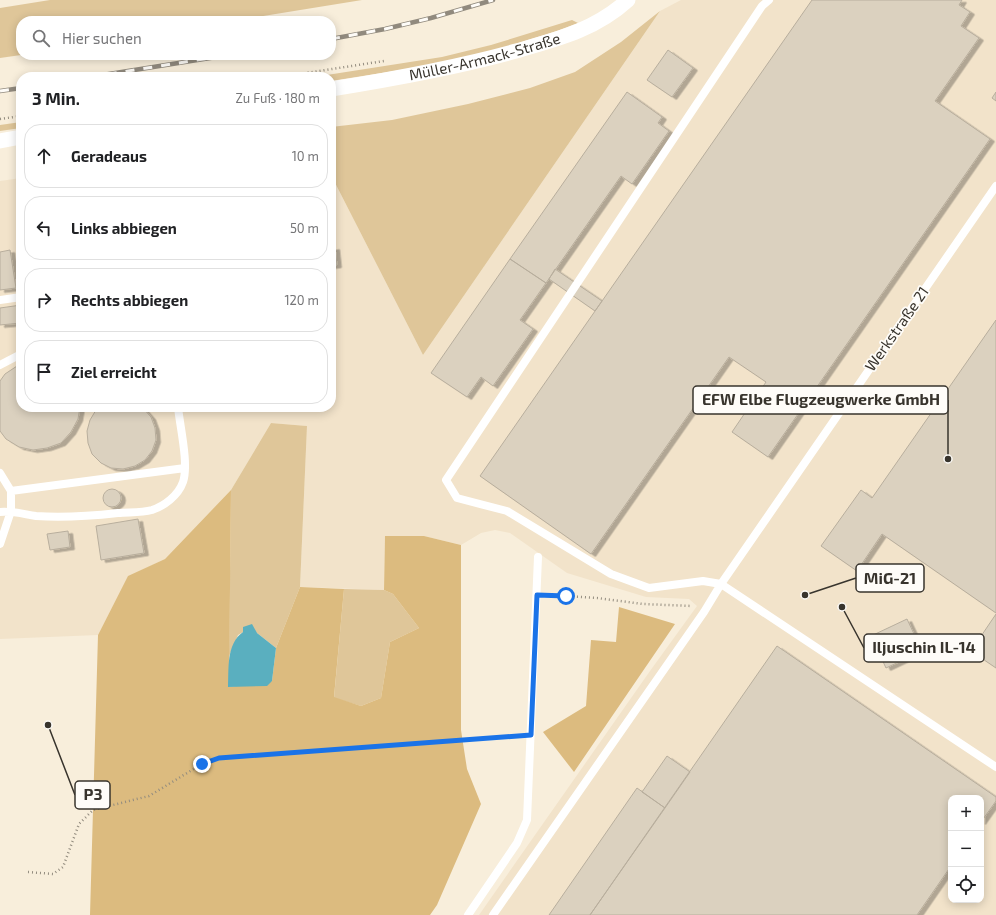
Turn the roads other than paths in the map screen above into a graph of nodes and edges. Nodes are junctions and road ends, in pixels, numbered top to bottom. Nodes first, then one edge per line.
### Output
1 (628, 0) edge
2 (769, 0) edge
3 (336, 88) edge
4 (16, 138) edge
5 (0, 140) edge
6 (996, 186) edge
7 (16, 298) edge
8 (0, 300) edge
9 (16, 357) edge
10 (0, 366) edge
11 (179, 412) edge
12 (185, 468) junction
13 (0, 473) edge
14 (11, 491) junction
15 (11, 511) junction
16 (0, 512) edge
17 (0, 544) edge
18 (538, 557) dead end
19 (721, 584) junction
20 (996, 767) edge
21 (468, 915) edge
22 (492, 915) edge

1 - 3 street, Müller-Armack-Straße
2 - 19 lane
4 - 5 street
6 - 19 lane, Werkstraße 21
7 - 8 lane
9 - 10 lane
11 - 12 lane
12 - 14 lane
12 - 15 lane
13 - 14 lane
14 - 15 lane
15 - 16 lane
15 - 17 lane
18 - 21 lane
19 - 20 lane
19 - 22 lane, Werkstraße 21

